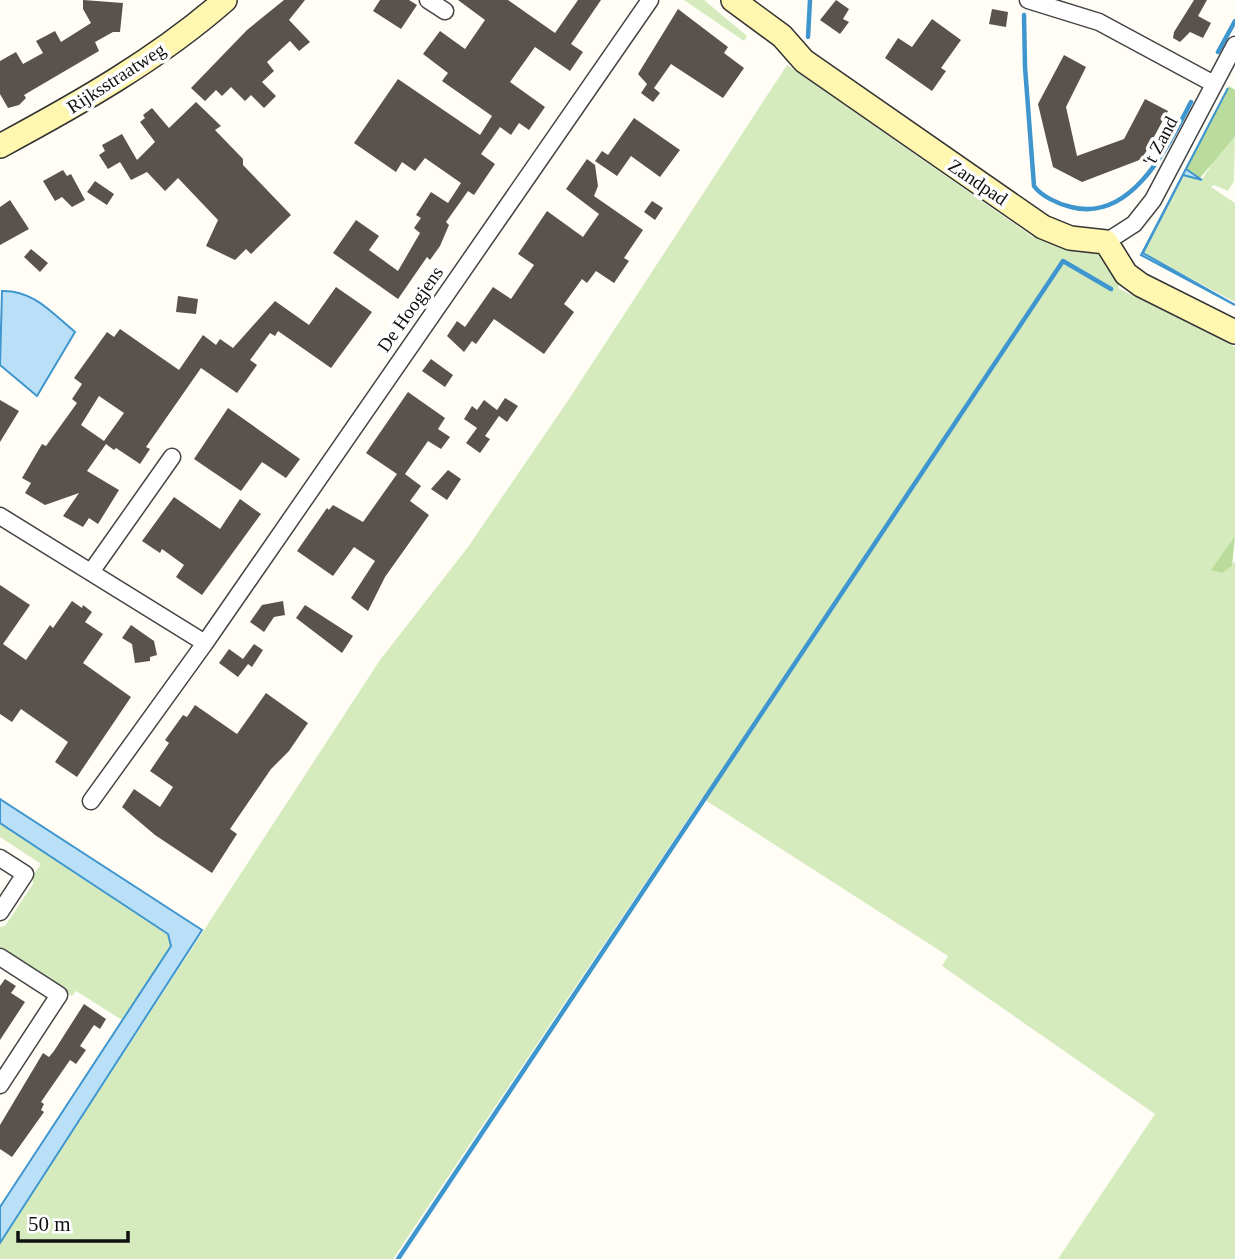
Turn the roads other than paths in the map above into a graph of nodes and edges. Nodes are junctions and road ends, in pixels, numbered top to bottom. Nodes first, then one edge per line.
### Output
1 (428, 0) edge
2 (650, 0) edge
3 (733, 0) edge
4 (1028, 0) edge
5 (222, 1) edge
6 (445, 11) dead end
7 (1235, 45) edge
8 (1214, 84) junction
9 (0, 146) edge
10 (1106, 242) junction
11 (1235, 332) edge
12 (172, 457) dead end
13 (0, 516) edge
14 (91, 572) junction
15 (205, 643) junction
16 (91, 802) dead end
17 (0, 858) edge
18 (0, 912) edge
19 (0, 957) edge
20 (0, 1085) edge

1 - 6 street
2 - 15 street, De Hoogjens
3 - 10 street, Zandpad
4 - 8 street
5 - 9 street, Rijksstraatweg
7 - 8 street, 't Zand
8 - 10 street, 't Zand
10 - 11 street
12 - 14 street
13 - 14 street
14 - 15 street
15 - 16 street, De Hoogjens
17 - 18 street
19 - 20 street

